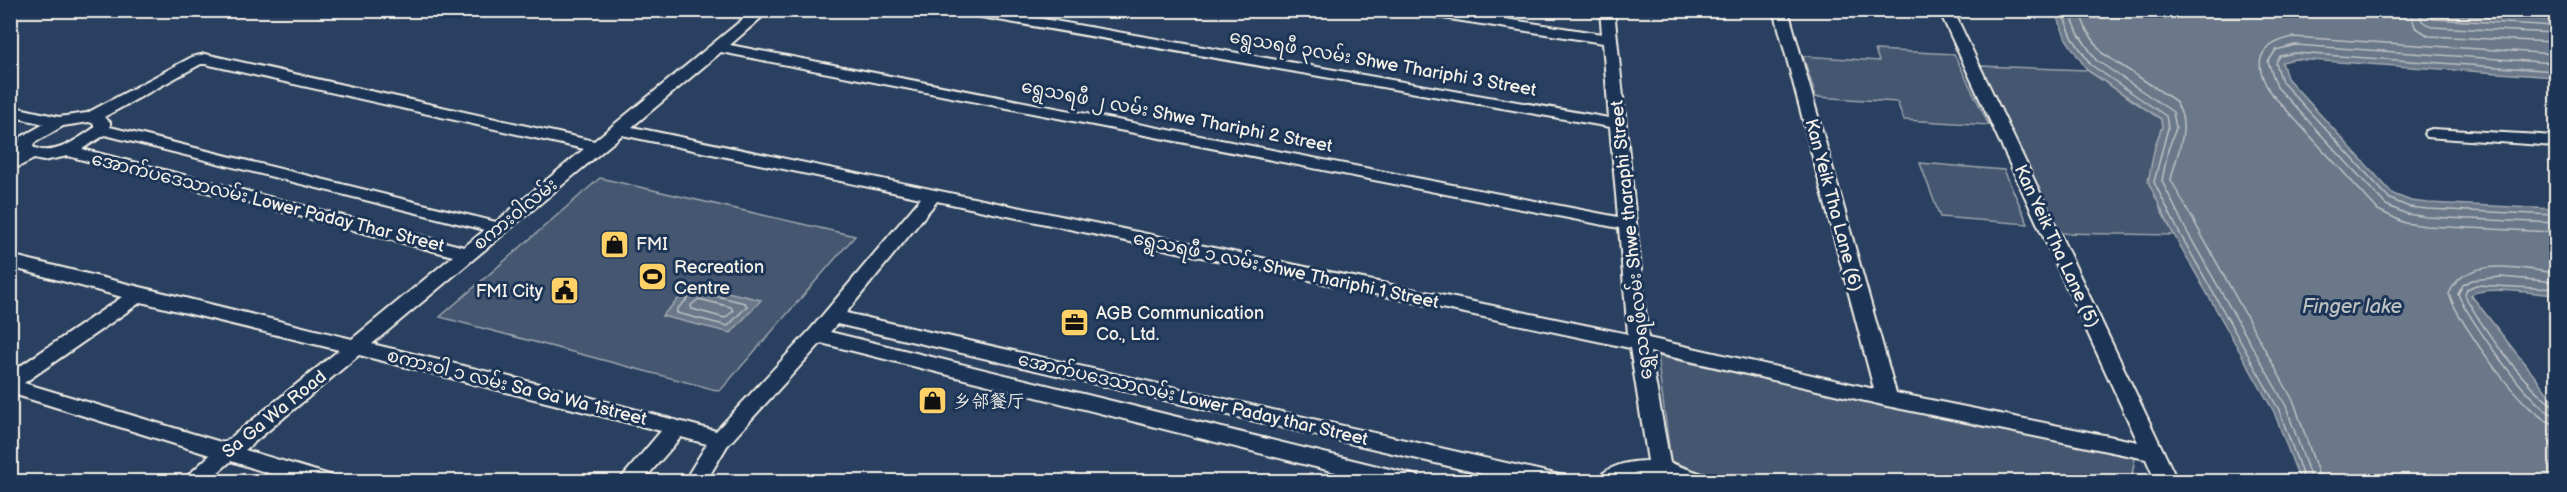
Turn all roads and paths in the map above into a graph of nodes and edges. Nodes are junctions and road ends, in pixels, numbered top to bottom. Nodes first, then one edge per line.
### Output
1 (763, 10) edge
2 (964, 10) edge
3 (1417, 10) edge
4 (1607, 10) edge
5 (1781, 10) edge
6 (1946, 10) edge
7 (1610, 40) junction
8 (718, 47) junction
9 (10, 111) edge
10 (59, 122) junction
11 (96, 124) junction
12 (1618, 124) junction
13 (618, 129) junction
14 (2432, 134) dead end
15 (10, 136) edge
16 (2556, 141) edge
17 (29, 147) junction
18 (597, 147) junction
19 (69, 151) junction
20 (10, 166) edge
21 (932, 196) junction
22 (1628, 224) junction
23 (499, 228) junction
24 (467, 254) junction
25 (10, 261) edge
26 (136, 296) junction
27 (832, 316) junction
28 (817, 335) junction
29 (1639, 343) junction
30 (357, 347) junction
31 (10, 384) edge
32 (1887, 399) junction
33 (677, 428) junction
34 (720, 440) junction
35 (228, 452) junction
36 (2154, 453) junction
37 (1660, 469) junction
38 (192, 482) edge
39 (325, 482) edge
40 (629, 482) edge
41 (704, 482) edge
42 (1410, 482) edge
43 (1555, 482) edge
44 (1606, 482) edge
45 (1700, 482) edge
46 (2167, 482) edge

1 - 8 street, စကား၀ါလမ်း
2 - 12 street, ရွေသရဖီ ၃လမ်း Shwe Thariphi 3 Street
3 - 7 street
4 - 7 street, ရွှေသရဖီလမ်း Shwe tharaphi Street
5 - 32 street, Kan Yeik Tha Lane (6)
6 - 36 street, Kan Yeik Tha Lane (5)
7 - 12 street, ရွှေသရဖီလမ်း Shwe tharaphi Street
8 - 13 street, စကား၀ါလမ်း
8 - 22 street, ရွေသရဖီ ၂ လမ်း Shwe Thariphi 2 Street
9 - 10 street
10 - 11 street
10 - 17 street
11 - 18 street
11 - 19 street
11 - 23 street, အောက်ပဒေသာလမ်း Lower Paday Thar Street
12 - 22 street, ရွှေသရဖီလမ်း Shwe tharaphi Street
13 - 18 street, စကား၀ါလမ်း
13 - 21 street, ရွေသရဖီ ၁ လမ်း Shwe Thariphi 1 Street
14 - 16 street
15 - 17 street
17 - 19 street
17 - 20 street
18 - 23 street, စကား၀ါလမ်း
19 - 24 street, အောက်ပဒေသာလမ်း Lower Paday Thar Street
21 - 27 street
21 - 29 street, ရွေသရဖီ ၁ လမ်း Shwe Thariphi 1 Street
22 - 29 street, ရွှေသရဖီလမ်း Shwe tharaphi Street
23 - 24 street, စကား၀ါလမ်း
24 - 30 street, စကား၀ါလမ်း
25 - 26 street, စကားဝါ ၁ လမ်း Sa Ga Wa 1street
26 - 30 street, စကားဝါ ၁ လမ်း Sa Ga Wa 1street
26 - 31 street
27 - 28 street
27 - 43 street, အောက်ပဒေသာလမ်း Lower Paday thar Street
28 - 34 street
28 - 42 street, အောက်ပဒေသာလမ်း Lower Paday thar Street
29 - 32 street, ရွေသရဖီ ၁ လမ်း Shwe Thariphi 1 Street
29 - 37 street, ရွှေသရဖီလမ်း Shwe tharaphi Street
30 - 33 street, စကားဝါ ၁ လမ်း Sa Ga Wa 1street
30 - 35 street, Sa Ga Wa Road
31 - 35 street
32 - 36 street, ရွေသရဖီ ၁ လမ်း Shwe Thariphi 1 Street
33 - 34 street, စကားဝါ ၁ လမ်း Sa Ga Wa 1street
33 - 40 street
34 - 41 street
35 - 38 street, Sa Ga Wa Road
35 - 39 street
36 - 46 street, Kan Yeik Tha Lane (5)
37 - 44 street
37 - 45 street

